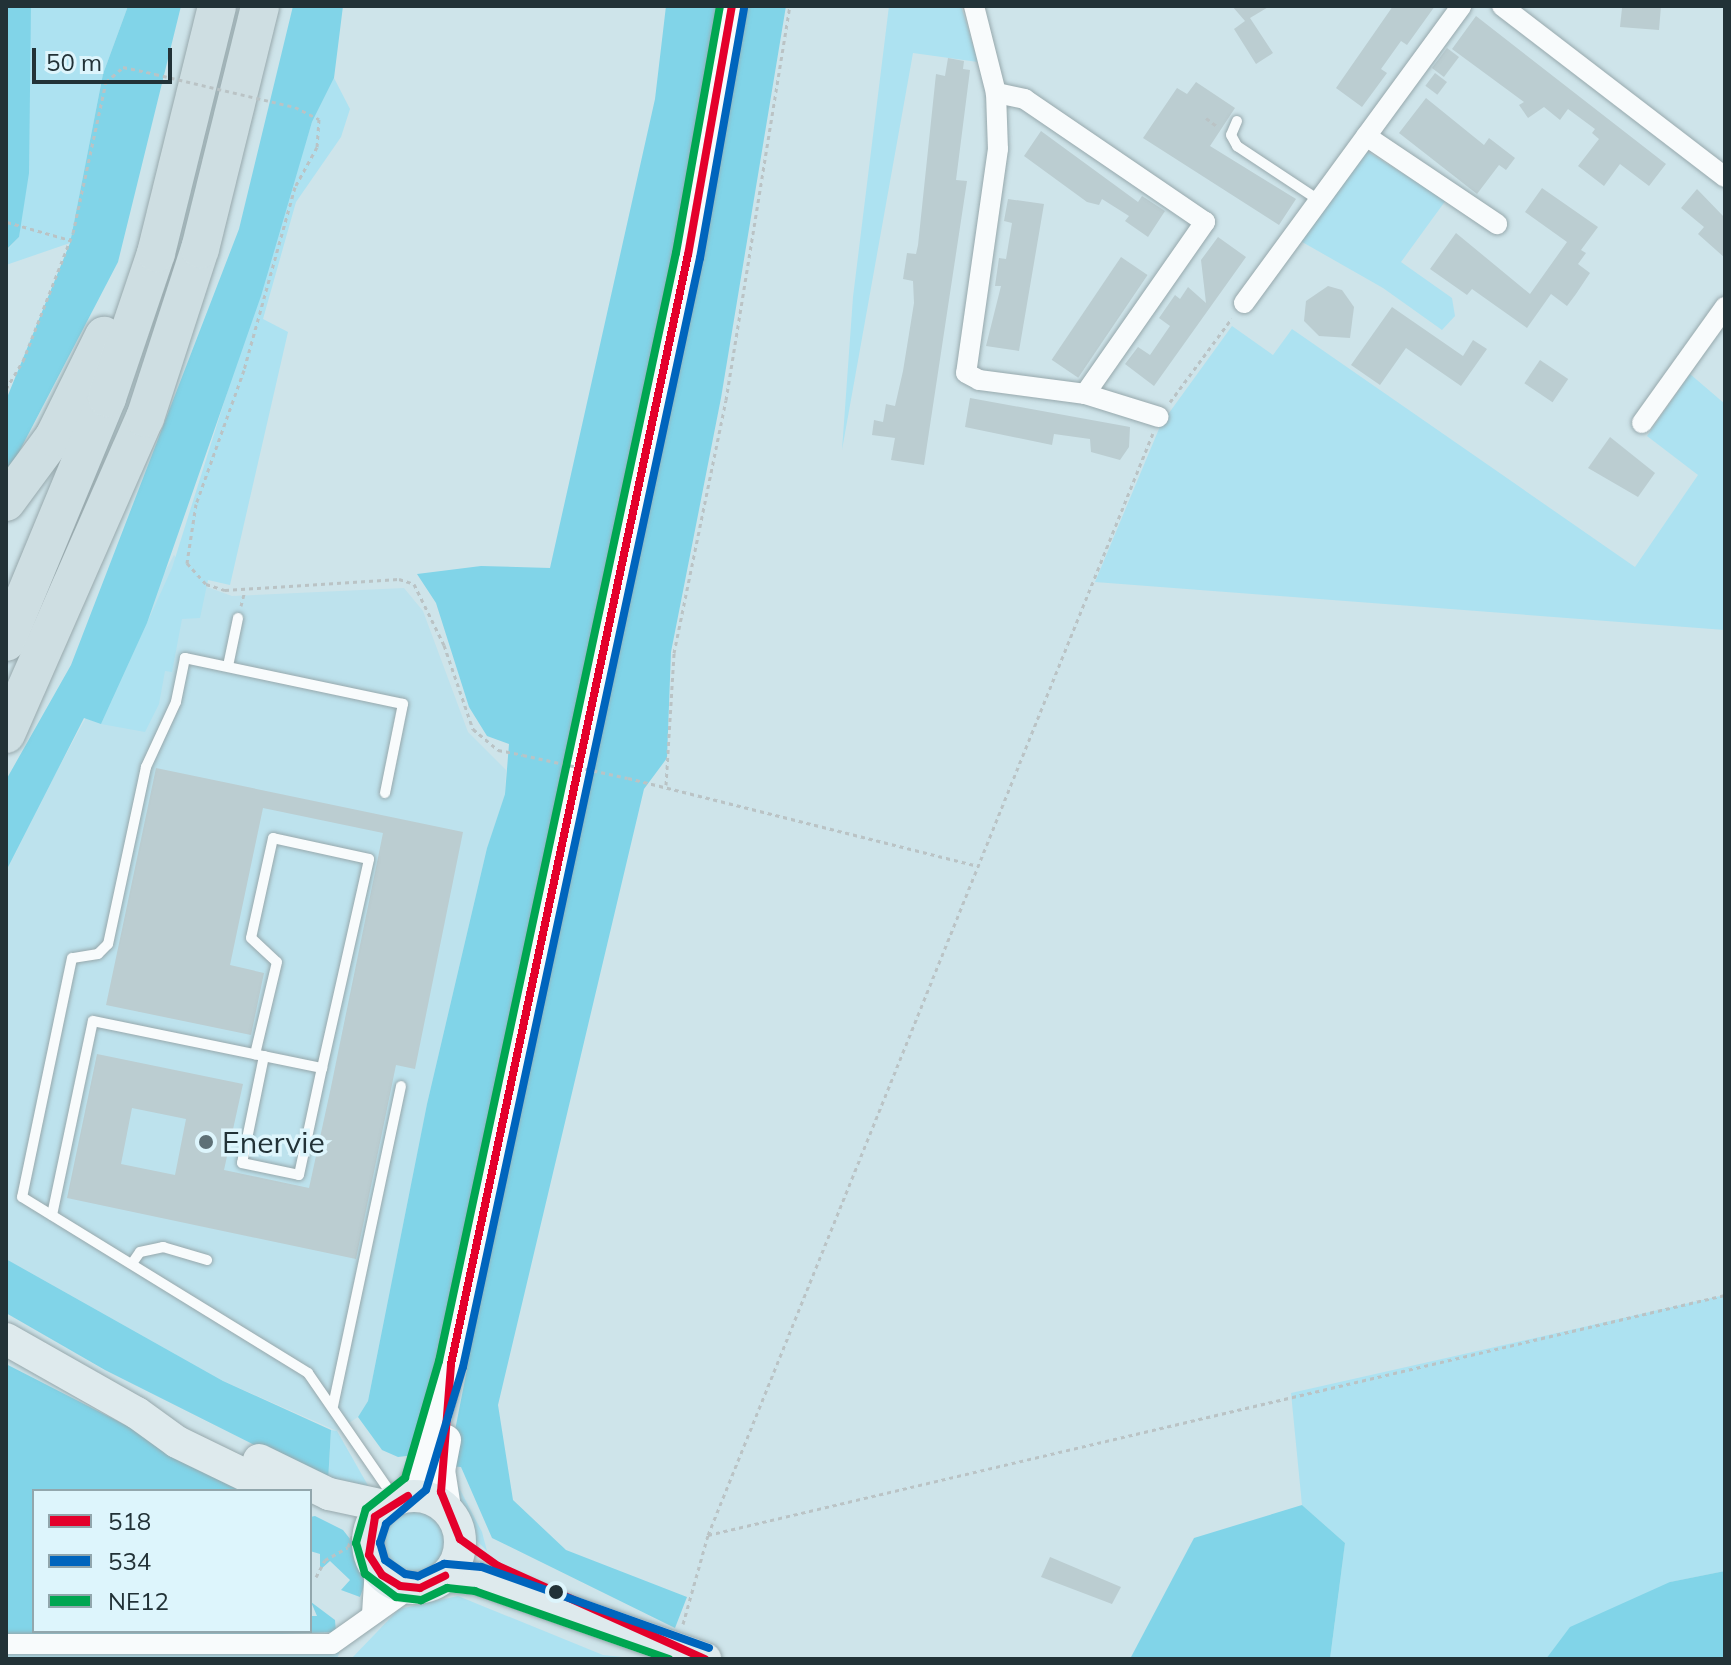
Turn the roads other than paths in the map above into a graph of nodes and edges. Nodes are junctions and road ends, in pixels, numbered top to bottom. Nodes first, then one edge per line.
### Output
1 (217, 6) edge
2 (260, 6) edge
3 (732, 6) edge
4 (974, 6) edge
5 (1461, 6) edge
6 (1502, 6) edge
7 (996, 93) junction
8 (1237, 121) dead end
9 (1366, 136) junction
10 (1725, 177) edge
11 (1317, 199) junction
12 (1497, 224) dead end
13 (156, 253) junction
14 (1244, 303) road end
15 (1725, 307) edge
16 (1085, 394) junction
17 (1159, 417) road end
18 (1642, 423) dead end
19 (6, 502) edge
20 (238, 618) dead end
21 (6, 642) edge
22 (228, 666) junction
23 (6, 734) edge
24 (385, 793) dead end
25 (259, 1055) junction
26 (322, 1068) junction
27 (401, 1086) dead end
28 (52, 1215) junction
29 (207, 1260) dead end
30 (133, 1262) junction
31 (6, 1339) edge
32 (451, 1364) junction
33 (333, 1406) junction
34 (137, 1413) junction
35 (274, 1489) edge
36 (396, 1501) junction
37 (312, 1507) edge
38 (446, 1509) junction
39 (460, 1539) junction
40 (365, 1547) junction
41 (445, 1576) junction
42 (411, 1588) junction
43 (372, 1614) junction
44 (6, 1644) edge
45 (679, 1649) edge

1 - 13 highway
2 - 23 highway
3 - 32 main road
4 - 7 street
5 - 9 street
6 - 10 street
7 - 16 street
7 - 16 street
8 - 11 lane
9 - 11 street
9 - 12 street
11 - 14 street
13 - 19 highway
13 - 21 highway
15 - 18 street
16 - 17 street
20 - 22 lane
22 - 24 lane
22 - 28 lane
25 - 26 lane
25 - 26 lane
25 - 26 lane
25 - 28 lane
27 - 33 lane
28 - 30 lane
29 - 30 lane
30 - 33 lane
31 - 34 main road
32 - 36 main road
32 - 38 main road
33 - 36 lane
34 - 35 main road
34 - 36 main road
36 - 38 main road
36 - 40 main road
37 - 40 main road
38 - 39 main road
39 - 41 main road
39 - 45 main road
40 - 42 main road
40 - 43 street
41 - 42 main road
41 - 45 main road
42 - 43 street
43 - 44 street

